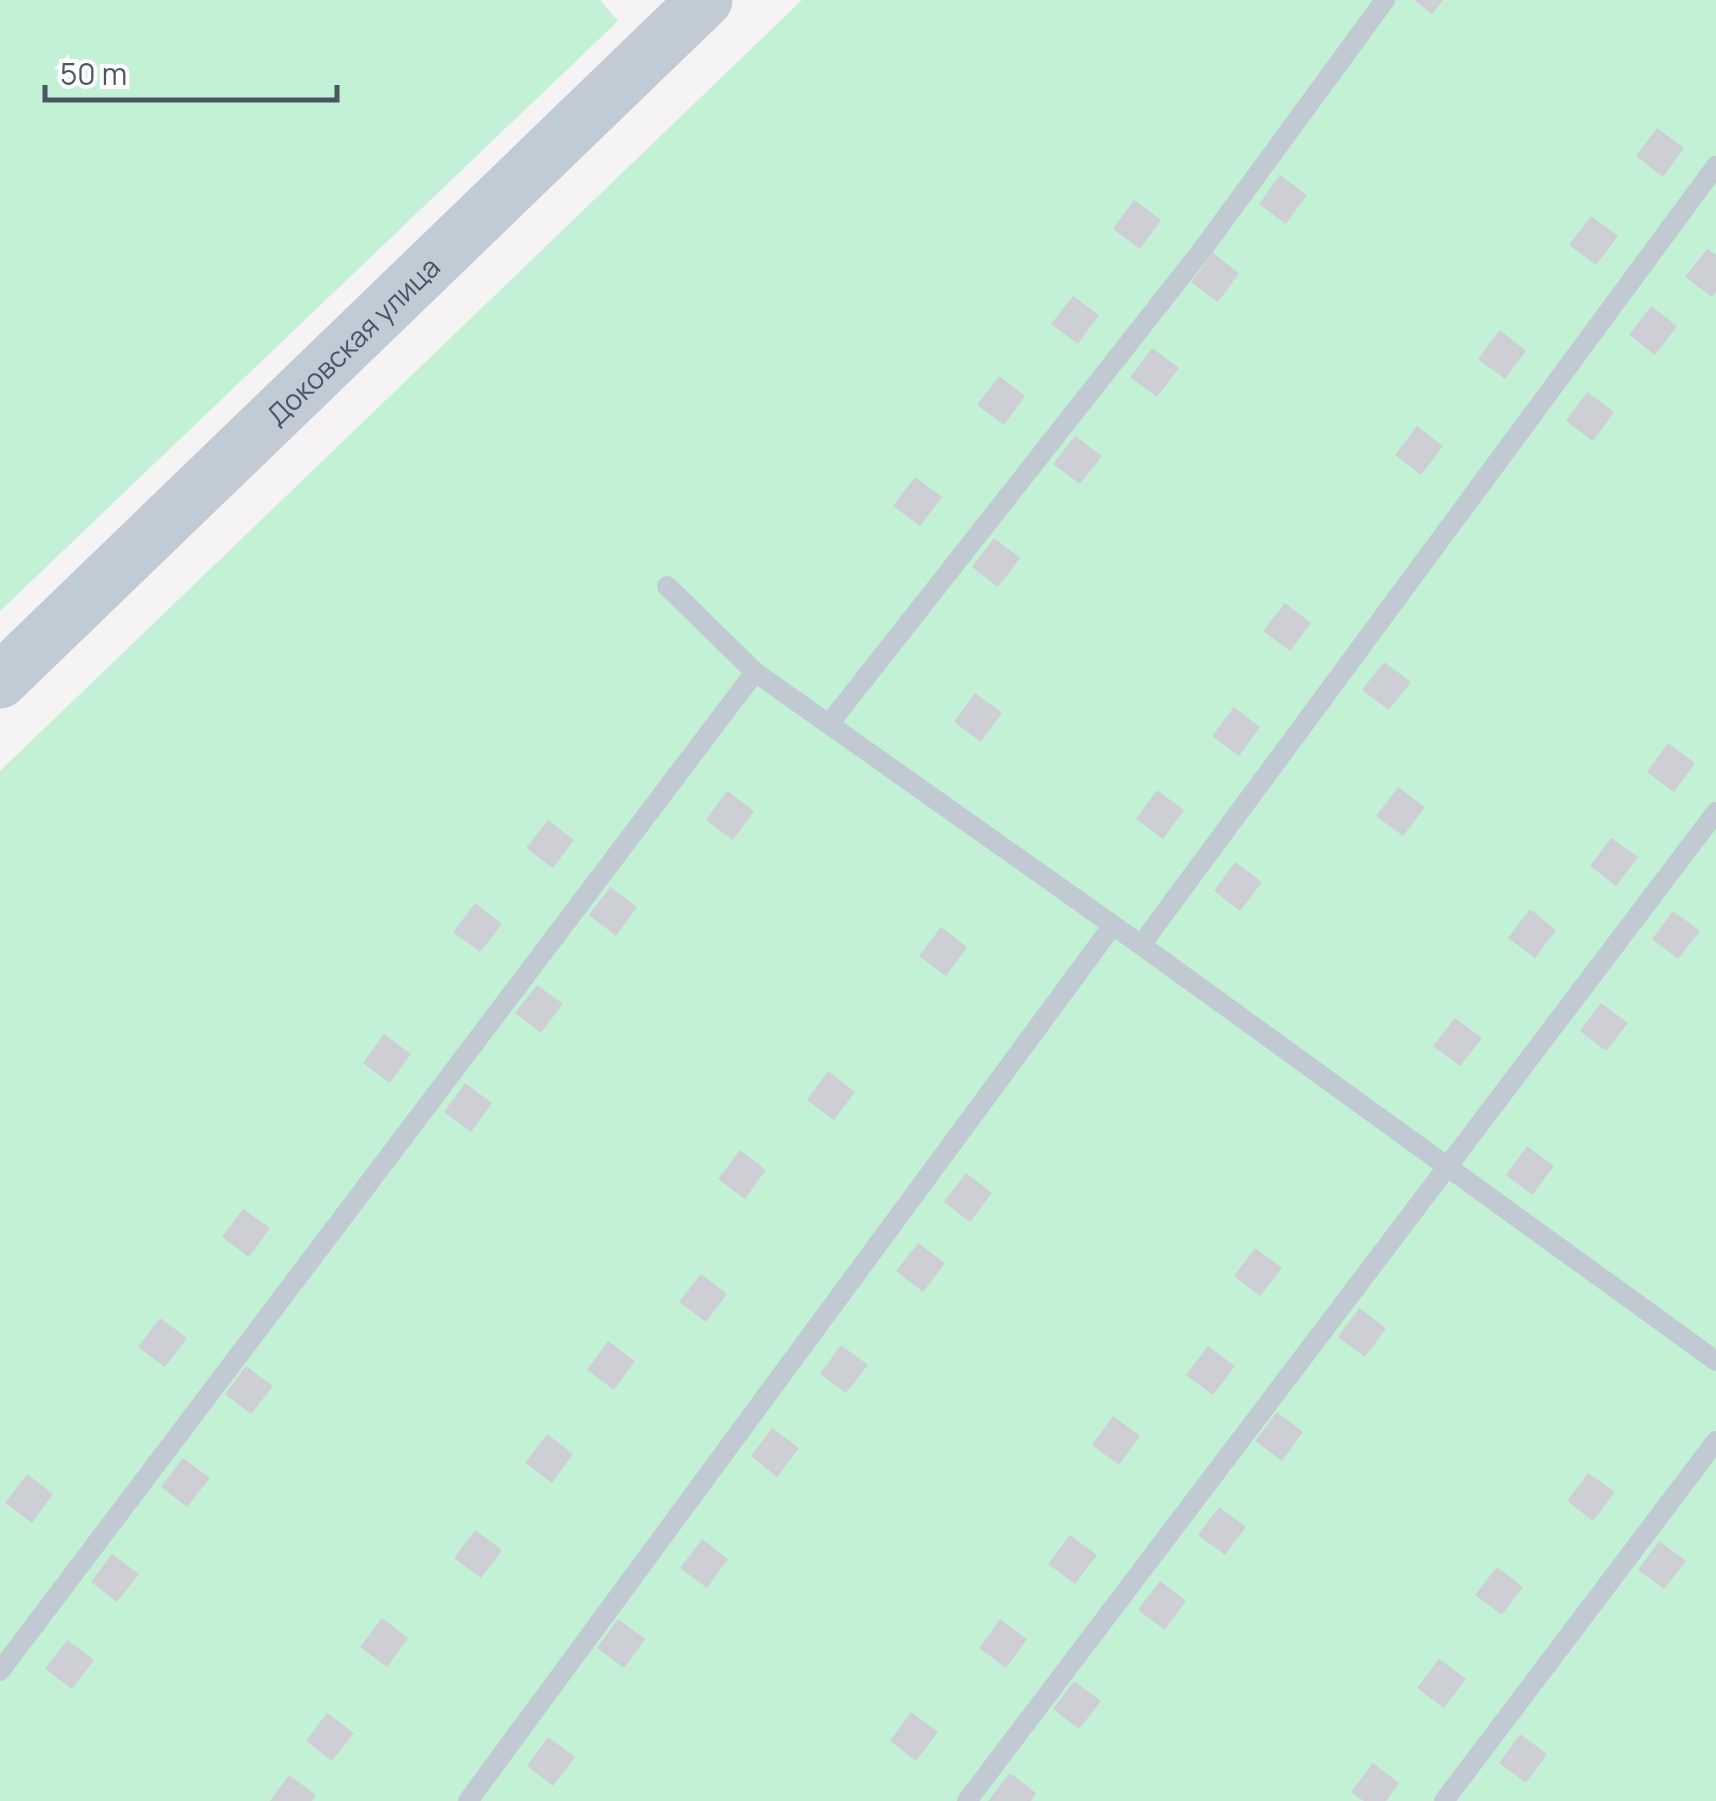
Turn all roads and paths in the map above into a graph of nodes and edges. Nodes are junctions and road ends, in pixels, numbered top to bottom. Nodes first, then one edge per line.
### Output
1 (705, 0) edge
2 (1385, 0) edge
3 (1716, 166) edge
4 (668, 586) dead end
5 (755, 672) junction
6 (0, 682) edge
7 (829, 724) junction
8 (1716, 812) edge
9 (1112, 925) junction
10 (1141, 945) junction
11 (1447, 1165) junction
12 (1716, 1361) edge
13 (1716, 1441) edge
14 (0, 1671) edge
15 (468, 1801) edge
16 (967, 1801) edge
17 (1444, 1801) edge

1 - 6 street, Доковская улица
2 - 7 lane
3 - 10 lane
4 - 5 lane
5 - 7 lane
5 - 14 lane
7 - 9 lane
8 - 11 lane
9 - 10 lane
9 - 15 lane
10 - 11 lane
11 - 12 lane
11 - 16 lane
13 - 17 lane

